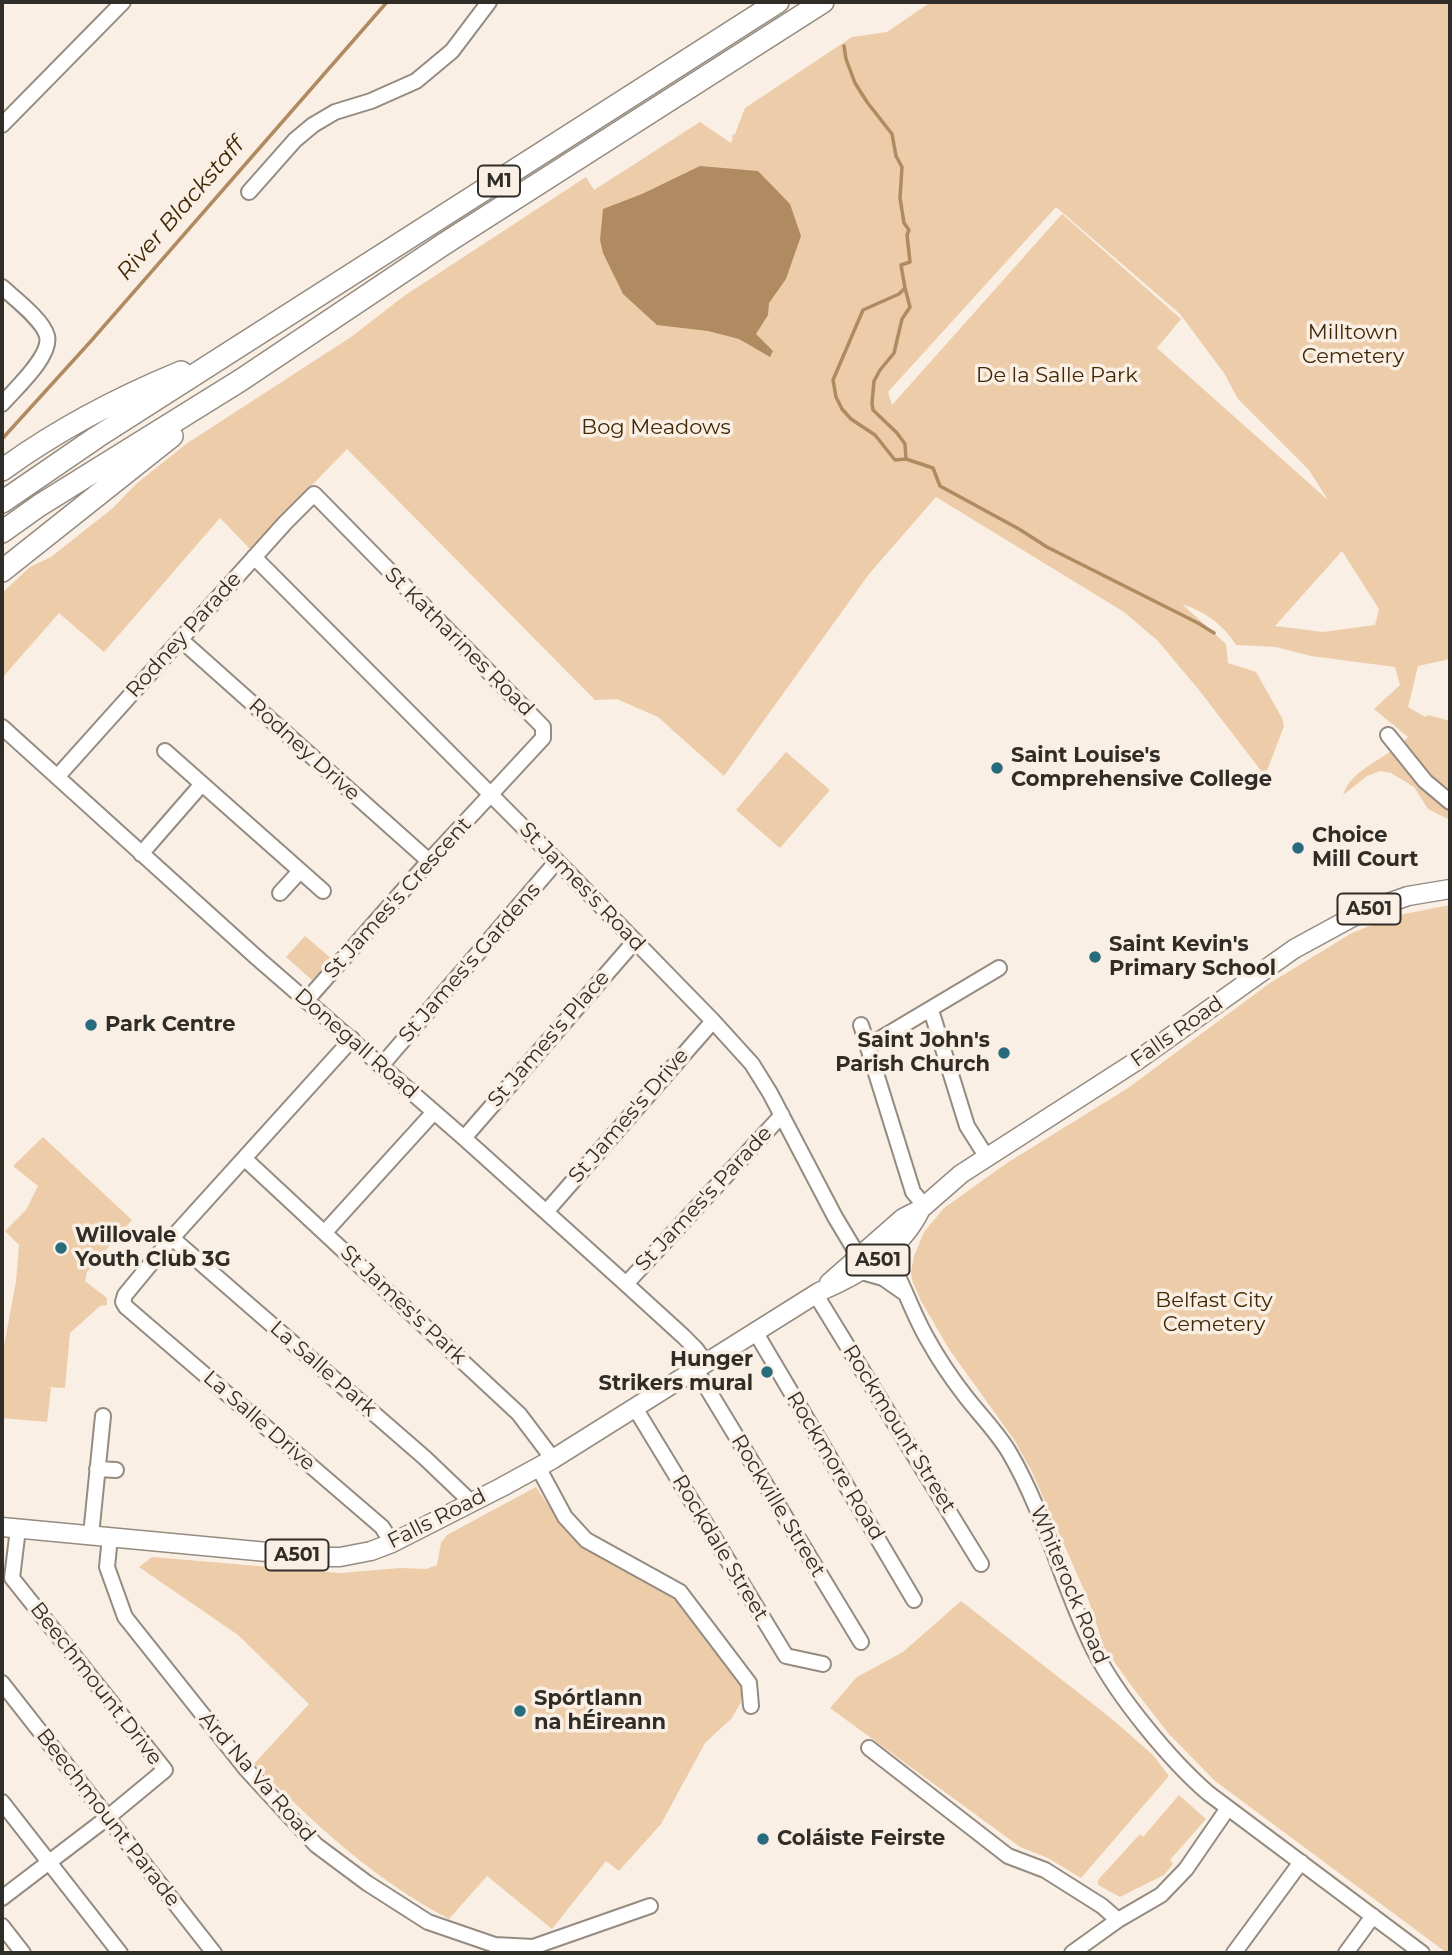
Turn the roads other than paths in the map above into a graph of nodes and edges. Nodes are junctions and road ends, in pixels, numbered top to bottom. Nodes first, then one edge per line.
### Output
1 (124, 2) edge
2 (489, 2) edge
3 (778, 2) edge
4 (823, 2) edge
5 (2, 125) edge
6 (249, 192) dead end
7 (2, 286) edge
8 (220, 360) junction
9 (241, 380) junction
10 (2, 404) edge
11 (2, 470) edge
12 (314, 494) joint
13 (2, 502) edge
14 (2, 533) edge
15 (254, 557) junction
16 (2, 571) edge
17 (180, 639) junction
18 (2, 727) edge
19 (1388, 735) dead end
20 (165, 751) dead end
21 (57, 777) junction
22 (202, 784) junction
23 (491, 794) junction
24 (1450, 802) edge
25 (141, 854) junction
26 (429, 861) junction
27 (557, 861) junction
28 (300, 871) junction
29 (1450, 888) edge
30 (323, 891) dead end
31 (280, 893) dead end
32 (635, 941) junction
33 (999, 968) dead end
34 (306, 1001) junction
35 (931, 1010) junction
36 (713, 1021) junction
37 (862, 1025) dead end
38 (352, 1039) junction
39 (868, 1046) junction
40 (382, 1065) junction
41 (434, 1112) junction
42 (782, 1115) junction
43 (464, 1138) junction
44 (986, 1156) junction
45 (245, 1159) junction
46 (922, 1207) junction
47 (546, 1212) junction
48 (325, 1233) junction
49 (172, 1238) junction
50 (881, 1248) junction
51 (860, 1264) junction
52 (626, 1284) junction
53 (818, 1293) junction
54 (904, 1293) junction
55 (755, 1333) junction
56 (701, 1367) junction
57 (635, 1408) junction
58 (103, 1416) dead end
59 (545, 1463) junction
60 (97, 1469) junction
61 (116, 1470) dead end
62 (471, 1502) junction
63 (10, 1528) edge
64 (91, 1535) junction
65 (110, 1537) junction
66 (392, 1543) junction
67 (981, 1564) dead end
68 (914, 1600) dead end
69 (861, 1642) dead end
70 (823, 1664) dead end
71 (2, 1683) edge
72 (751, 1706) dead end
73 (869, 1748) dead end
74 (2, 1802) edge
75 (1228, 1808) junction
76 (107, 1818) junction
77 (1301, 1862) junction
78 (50, 1863) junction
79 (2, 1898) edge
80 (650, 1906) dead end
81 (1373, 1916) junction
82 (1118, 1920) junction
83 (2, 1926) edge
84 (23, 1953) edge
85 (120, 1953) edge
86 (214, 1953) edge
87 (1073, 1953) edge
88 (1234, 1953) edge
89 (1346, 1953) edge
90 (1422, 1953) edge

1 - 5 street
2 - 6 street
3 - 8 highway, M1
4 - 9 highway, M1
7 - 10 street
8 - 11 highway
8 - 13 highway, M1
9 - 14 highway, M1
9 - 16 highway
12 - 15 street, Rodney Parade
12 - 23 street, St Katharines Road
15 - 17 street, Rodney Parade
15 - 23 street, St James's Road
17 - 21 street, Rodney Parade
17 - 26 street, Rodney Drive
18 - 21 street, Donegall Road
19 - 24 street
20 - 22 street
21 - 25 street, Donegall Road
22 - 25 street
22 - 28 street
23 - 26 street, St James's Crescent
23 - 27 street, St James's Road
25 - 34 street, Donegall Road
26 - 34 street, St James's Crescent
27 - 32 street, St James's Road
27 - 40 street, St James's Gardens
28 - 30 street
28 - 31 street
29 - 44 main road, Falls Road / A501
32 - 36 street, St James's Road
32 - 43 street, St James's Place
33 - 35 street
34 - 38 street, Donegall Road
35 - 39 street
35 - 44 street
36 - 42 street, St James's Road
36 - 47 street, St James's Drive
37 - 39 street
38 - 40 street, Donegall Road
38 - 45 street
39 - 46 street
40 - 41 street, Donegall Road
41 - 43 street, Donegall Road
41 - 48 street
42 - 51 street, St James's Road
42 - 52 street, St James's Parade
43 - 47 street, Donegall Road
44 - 46 main road, Falls Road / A501
45 - 48 street, St James's Park
45 - 49 street
46 - 50 main road, Falls Road / A501
47 - 52 street, Donegall Road
48 - 59 street, St James's Park
49 - 62 street, La Salle Park
49 - 66 street, La Salle Drive
50 - 51 main road, Falls Road / A501
50 - 54 street, Whiterock Road
51 - 53 main road, Falls Road / A501
51 - 54 street
52 - 56 street, Donegall Road
53 - 55 main road, Falls Road / A501
53 - 67 street, Rockmount Street
54 - 75 street, Whiterock Road
55 - 56 main road, Falls Road / A501
55 - 68 street, Rockmore Road
56 - 57 main road, Falls Road / A501
56 - 69 street, Rockville Street
57 - 59 main road, Falls Road / A501
57 - 70 street, Rockdale Street
58 - 60 street
59 - 62 main road, Falls Road / A501
59 - 72 street, St James's Park
60 - 61 street
60 - 64 street
62 - 66 main road, Falls Road / A501
63 - 64 main road, Falls Road / A501
63 - 76 street, Beechmount Drive
64 - 65 main road, Falls Road / A501
65 - 66 main road, Falls Road / A501
65 - 80 street, Ard Na Va Road
71 - 76 street, Beechmount Parade
73 - 82 street
74 - 78 street
75 - 77 street, Whiterock Road
75 - 82 street
76 - 78 street
76 - 86 street, Beechmount Parade
77 - 81 street, Whiterock Road
77 - 88 street
78 - 79 street
78 - 85 street
81 - 89 street
81 - 90 street, Whiterock Road
82 - 87 street
83 - 84 street

